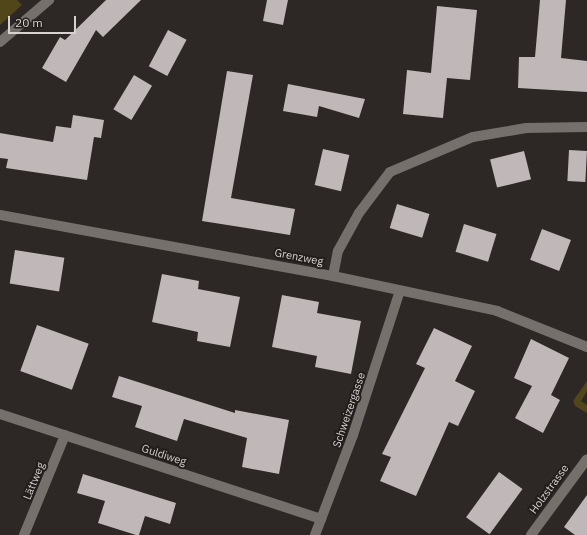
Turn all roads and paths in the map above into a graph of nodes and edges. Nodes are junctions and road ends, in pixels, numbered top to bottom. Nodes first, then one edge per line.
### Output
1 (49, 0) edge
2 (0, 42) edge
3 (587, 127) edge
4 (0, 215) edge
5 (333, 276) junction
6 (400, 290) junction
7 (587, 347) edge
8 (0, 414) edge
9 (65, 435) junction
10 (587, 459) edge
11 (321, 519) junction
12 (24, 535) edge
13 (315, 535) edge
14 (531, 535) edge

1 - 2 street
3 - 5 street
4 - 5 street, Grenzweg
5 - 6 street, Grenzweg
6 - 7 street, Grenzweg
6 - 11 street, Schweizergasse
8 - 9 street, Guldiweg
9 - 11 street, Guldiweg
9 - 12 street, Lättweg
10 - 14 street, Holzstrasse
11 - 13 street, Schweizergasse

